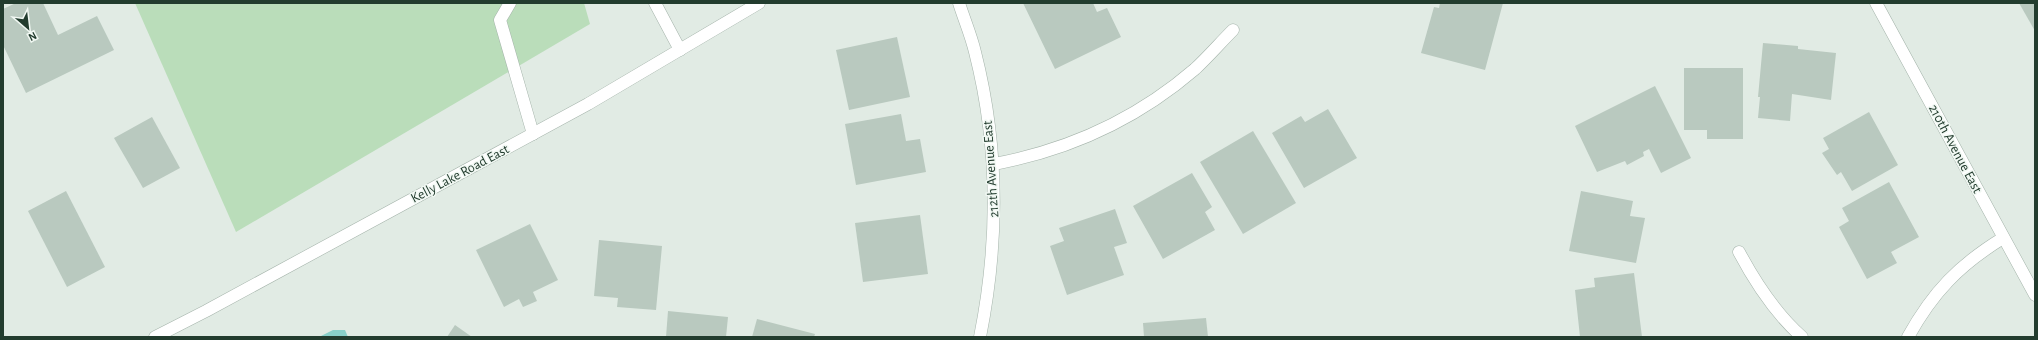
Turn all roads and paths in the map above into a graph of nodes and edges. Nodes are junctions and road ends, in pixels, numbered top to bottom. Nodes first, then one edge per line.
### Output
1 (510, 3) edge
2 (654, 3) edge
3 (759, 3) edge
4 (959, 3) edge
5 (1876, 3) edge
6 (1233, 30) dead end
7 (680, 50) junction
8 (533, 134) junction
9 (994, 164) junction
10 (2003, 238) junction
11 (1739, 252) dead end
12 (2035, 295) edge
13 (155, 337) edge
14 (980, 337) edge
15 (1802, 337) edge
16 (1908, 337) edge

1 - 8 street
2 - 7 street
3 - 7 street, Kelly Lake Road East
4 - 9 street, 212th Avenue East
5 - 10 street, 210th Avenue East
6 - 9 street
7 - 8 street, Kelly Lake Road East
8 - 13 street, Kelly Lake Road East
9 - 14 street, 212th Avenue East
10 - 12 street, 210th Avenue East
10 - 16 street
11 - 15 street

